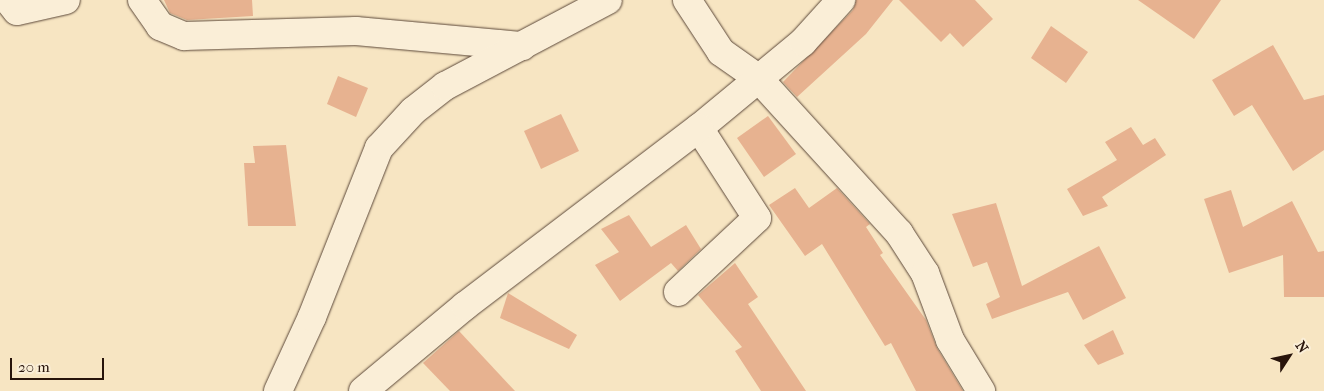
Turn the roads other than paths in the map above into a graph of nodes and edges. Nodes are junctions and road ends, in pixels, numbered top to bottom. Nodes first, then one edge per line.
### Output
1 (8, 0) edge
2 (66, 0) edge
3 (142, 0) edge
4 (608, 0) edge
5 (687, 0) edge
6 (842, 0) edge
7 (522, 46) junction
8 (758, 78) junction
9 (699, 128) junction
10 (678, 292) dead end
11 (281, 390) edge
12 (363, 391) edge
13 (981, 391) edge

1 - 2 street
3 - 7 street
4 - 7 street
5 - 8 street
6 - 8 street
7 - 11 street
8 - 9 street
8 - 13 street
9 - 10 street
9 - 12 street

